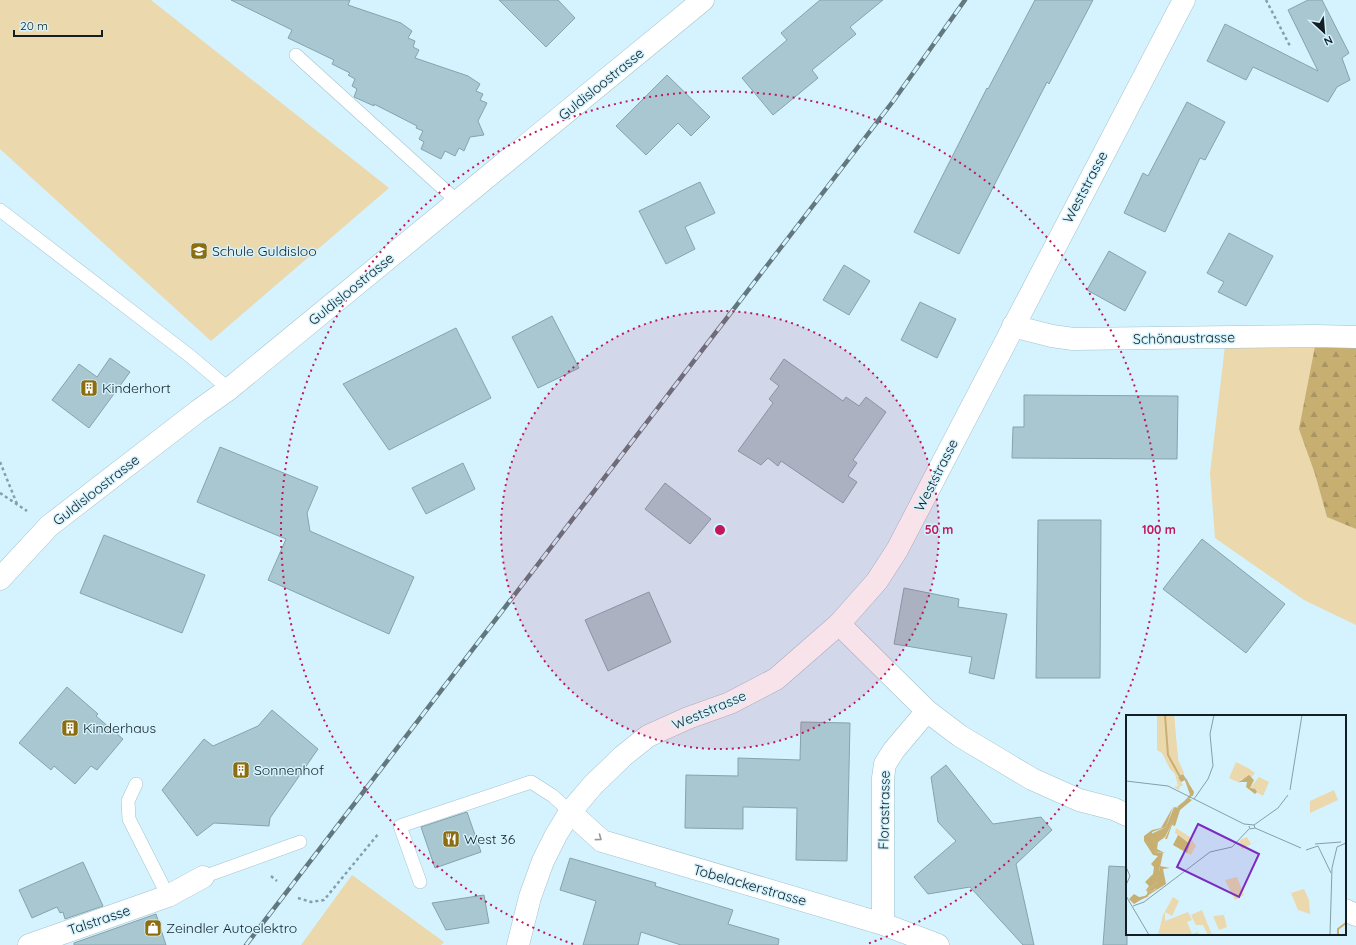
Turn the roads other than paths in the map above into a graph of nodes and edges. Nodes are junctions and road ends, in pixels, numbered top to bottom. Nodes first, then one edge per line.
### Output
1 (703, 0) edge
2 (1184, 0) edge
3 (296, 55) dead end
4 (458, 202) junction
5 (0, 210) edge
6 (1013, 326) junction
7 (1356, 337) edge
8 (229, 389) junction
9 (0, 579) edge
10 (839, 624) junction
11 (927, 712) junction
12 (136, 784) dead end
13 (570, 812) junction
14 (1126, 815) edge
15 (300, 842) dead end
16 (202, 877) joint
17 (420, 882) dead end
18 (168, 896) junction
19 (1346, 910) edge
20 (1356, 915) edge
21 (883, 924) junction
22 (29, 945) edge
23 (518, 945) edge
24 (938, 945) edge

1 - 4 street, Guldisloostrasse
2 - 6 street, Weststrasse
3 - 4 lane
4 - 8 street, Guldisloostrasse
5 - 8 lane
6 - 7 street, Schönaustrasse
6 - 10 street, Weststrasse
8 - 9 street, Guldisloostrasse
10 - 11 street
10 - 13 street, Weststrasse
11 - 14 street
11 - 21 street, Florastrasse
12 - 18 lane
13 - 17 lane
13 -> 21 street, Tobelackerstrasse
13 - 23 street, Weststrasse
15 - 16 lane, Talstrasse
16 - 18 street, Talstrasse
18 - 22 street, Talstrasse
19 - 20 street
21 - 24 street, Tobelackerstrasse

